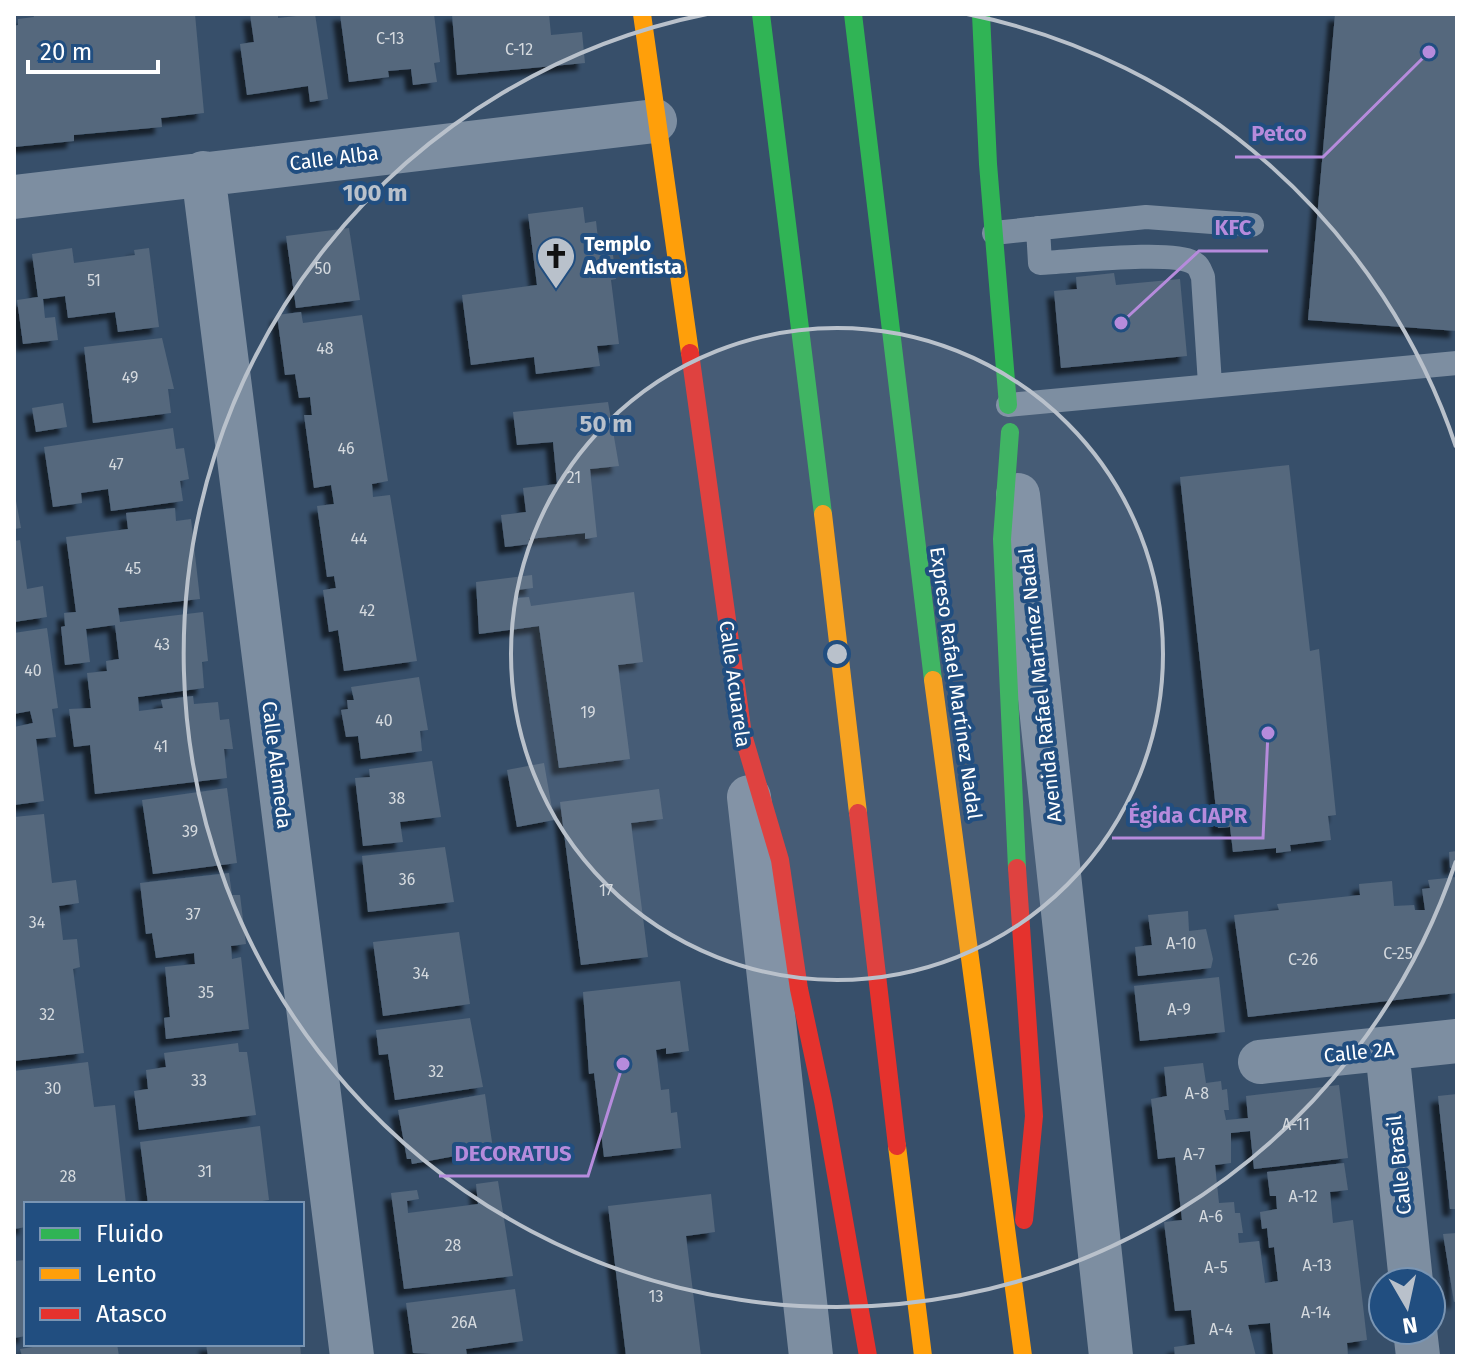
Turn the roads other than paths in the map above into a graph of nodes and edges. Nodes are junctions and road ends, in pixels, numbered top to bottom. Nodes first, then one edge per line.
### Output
1 (642, 14) edge
2 (761, 14) edge
3 (853, 14) edge
4 (981, 14) edge
5 (655, 121) junction
6 (203, 173) junction
7 (14, 197) edge
8 (1252, 225) dead end
9 (1038, 228) junction
10 (994, 233) junction
11 (1457, 363) edge
12 (1210, 384) junction
13 (1009, 418) junction
14 (743, 735) junction
15 (1457, 1041) edge
16 (1387, 1049) junction
17 (1260, 1062) dead end
18 (1409, 1266) edge
19 (1017, 1298) junction
20 (352, 1356) edge
21 (811, 1356) edge
22 (868, 1356) edge
23 (923, 1356) edge
24 (1023, 1356) edge
25 (1111, 1356) edge

1 - 5 main road, Calle Acuarela
2 - 23 main road
3 - 19 main road, Expreso Rafael Martínez Nadal
4 - 10 main road, Avenida Rafael Martínez Nadal
5 - 6 street, Calle Alba
5 - 14 main road, Calle Acuarela
6 - 7 street, Calle Alba
6 - 20 street, Calle Alameda
8 - 9 lane
9 - 10 lane
9 - 12 lane
10 - 13 main road, Avenida Rafael Martínez Nadal
11 - 12 lane
12 - 13 lane
13 - 19 main road
13 - 25 street, Avenida Rafael Martínez Nadal
14 - 21 street, Calle Acuarela
14 - 22 main road
15 - 16 street, Calle 2A
16 - 17 street, Calle 2A
16 - 18 street, Calle Brasil
19 - 24 main road, Expreso Rafael Martínez Nadal

